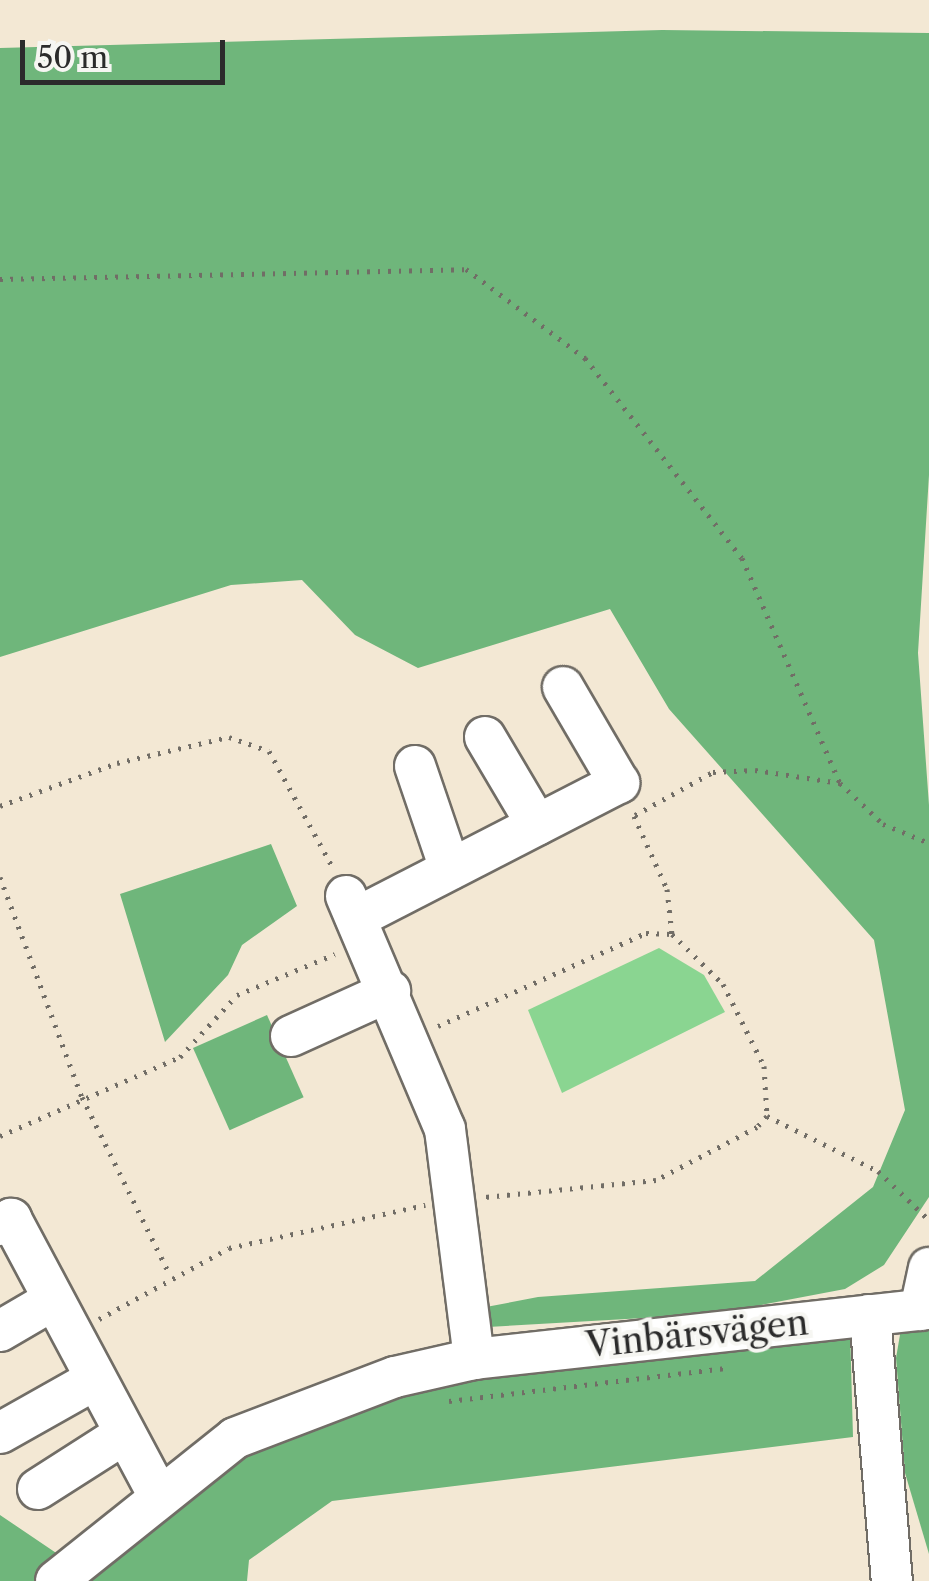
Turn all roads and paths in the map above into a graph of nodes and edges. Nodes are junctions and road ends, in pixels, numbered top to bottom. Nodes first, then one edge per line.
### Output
1 (0, 280) edge
2 (563, 688) dead end
3 (485, 736) dead end
4 (415, 766) dead end
5 (840, 782) junction
6 (0, 806) edge
7 (634, 816) junction
8 (618, 824) dead end
9 (538, 825) junction
10 (929, 843) edge
11 (450, 869) junction
12 (0, 877) edge
13 (356, 918) junction
14 (672, 934) junction
15 (390, 991) junction
16 (291, 1036) dead end
17 (411, 1038) junction
18 (82, 1097) junction
19 (767, 1116) junction
20 (0, 1136) edge
21 (454, 1200) junction
22 (929, 1220) edge
23 (6, 1222) edge
24 (929, 1268) edge
25 (169, 1273) junction
26 (53, 1300) junction
27 (924, 1310) edge
28 (870, 1314) junction
29 (0, 1331) edge
30 (72, 1337) junction
31 (474, 1359) junction
32 (740, 1366) dead end
33 (94, 1380) junction
34 (443, 1402) dead end
35 (0, 1434) edge
36 (124, 1434) junction
37 (38, 1490) dead end
38 (157, 1492) junction
39 (56, 1581) edge
40 (892, 1581) edge

1 - 5 path
2 - 9 street
3 - 9 street
4 - 11 street
5 - 7 path
5 - 10 path
6 - 13 path
7 - 8 path
7 - 14 path
9 - 11 street
11 - 13 street
12 - 18 path
13 - 15 street
13 - 18 path
14 - 17 path
14 - 19 path
15 - 16 street
15 - 17 street
17 - 21 street
18 - 20 path
18 - 25 path
19 - 21 path
19 - 22 path
21 - 25 path
21 - 31 street
23 - 26 street
24 - 27 street, Vinbärsvägen
25 - 30 path
26 - 29 street
26 - 30 street
27 - 28 street, Vinbärsvägen
28 - 31 street, Vinbärsvägen
28 - 40 street
30 - 33 street
31 - 38 street, Vinbärsvägen
32 - 34 path
33 - 35 street
33 - 36 street
36 - 37 street
36 - 38 street
38 - 39 street, Vinbärsvägen

